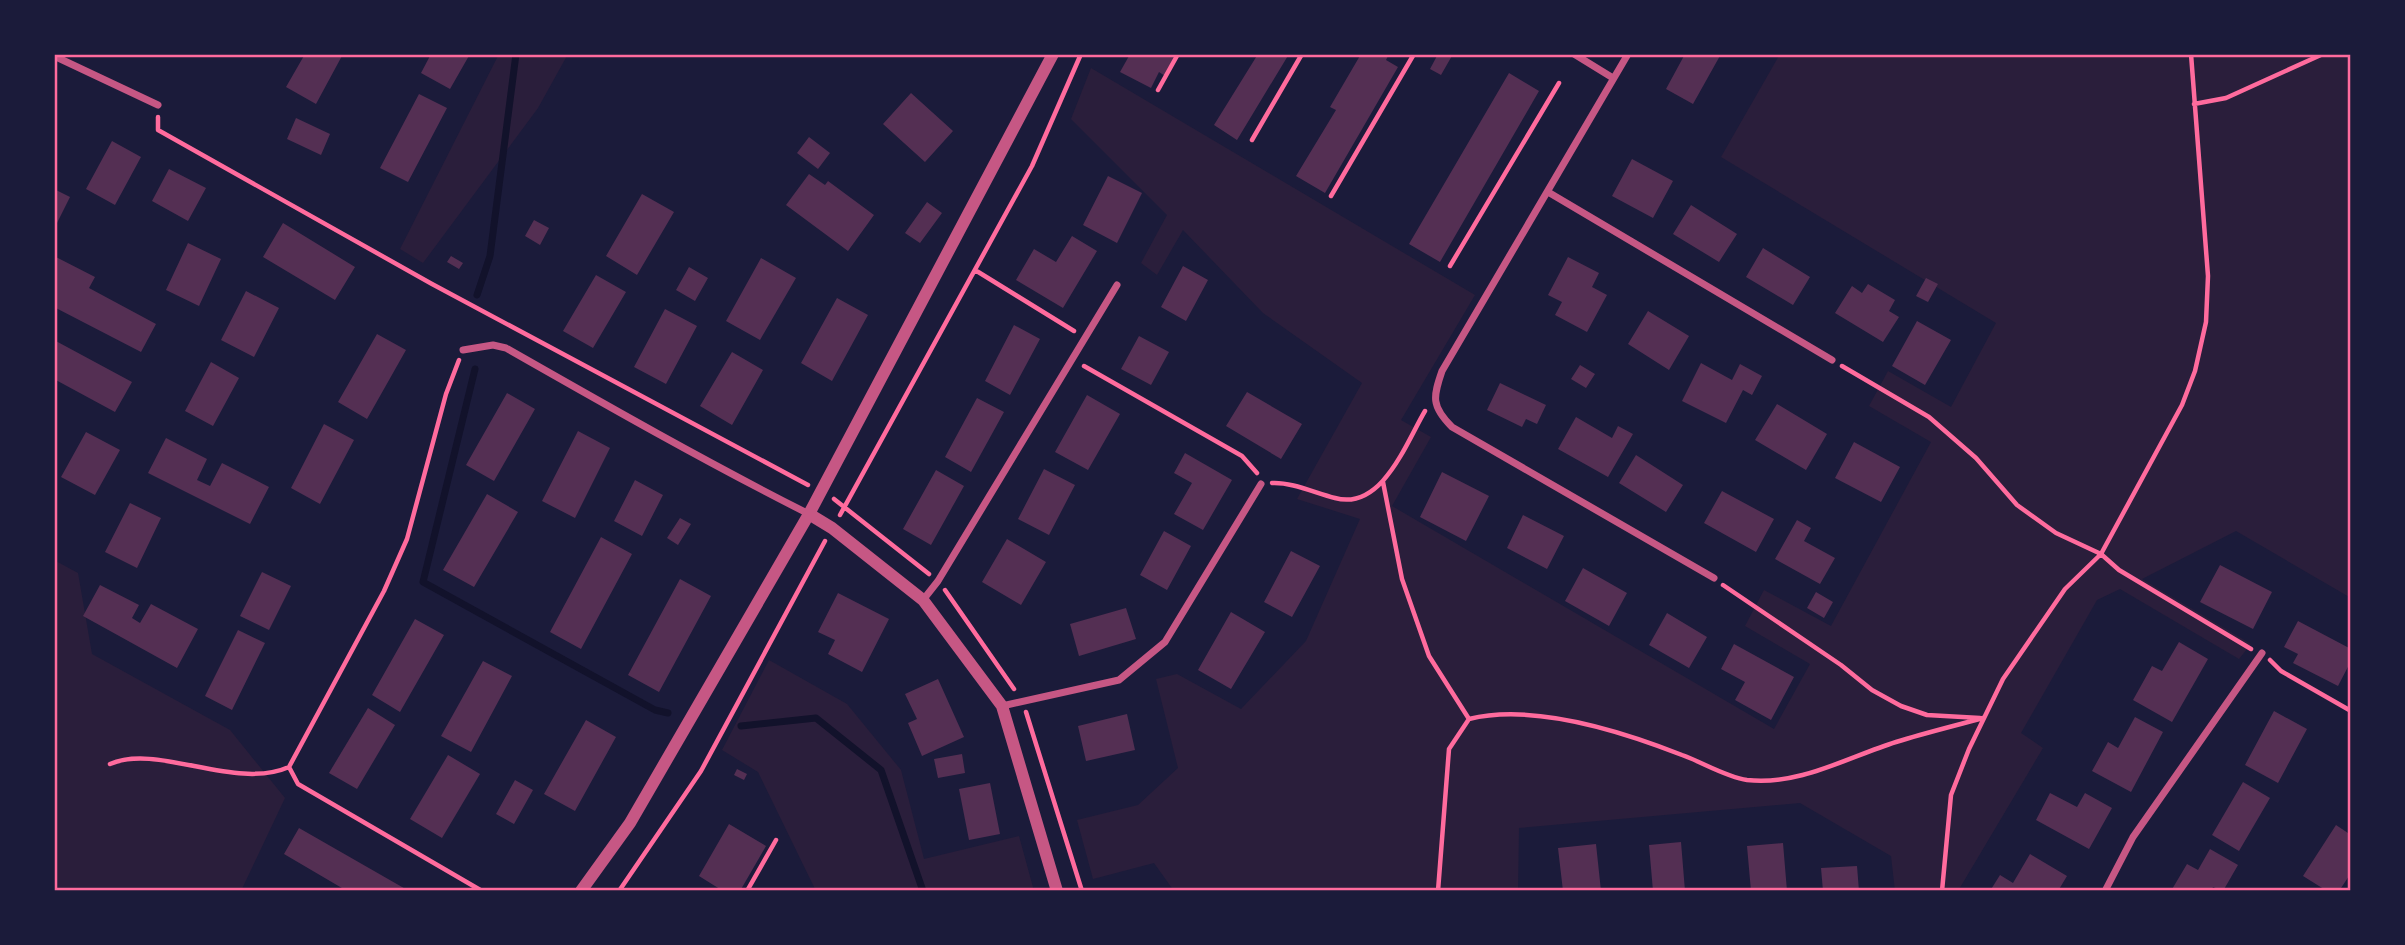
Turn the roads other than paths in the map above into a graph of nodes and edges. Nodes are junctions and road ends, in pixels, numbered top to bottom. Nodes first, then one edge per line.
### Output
1 (1053, 54) edge
2 (1574, 54) edge
3 (1628, 54) edge
4 (54, 56) edge
5 (1614, 78) junction
6 (159, 106) road end
7 (1548, 192) junction
8 (1116, 285) dead end
9 (463, 350) road end
10 (1832, 360) road end
11 (1261, 484) road end
12 (809, 514) junction
13 (1714, 578) road end
14 (923, 600) junction
15 (2262, 653) road end
16 (1002, 706) junction
17 (581, 891) edge
18 (1057, 891) edge
19 (2105, 891) edge

1 - 12 street
2 - 5 street
3 - 5 street
4 - 6 street
5 - 7 street
7 - 10 street
7 - 13 street
8 - 14 street
9 - 12 street
11 - 16 street
12 - 14 street
12 - 17 street
14 - 16 street
15 - 19 street
16 - 18 street

